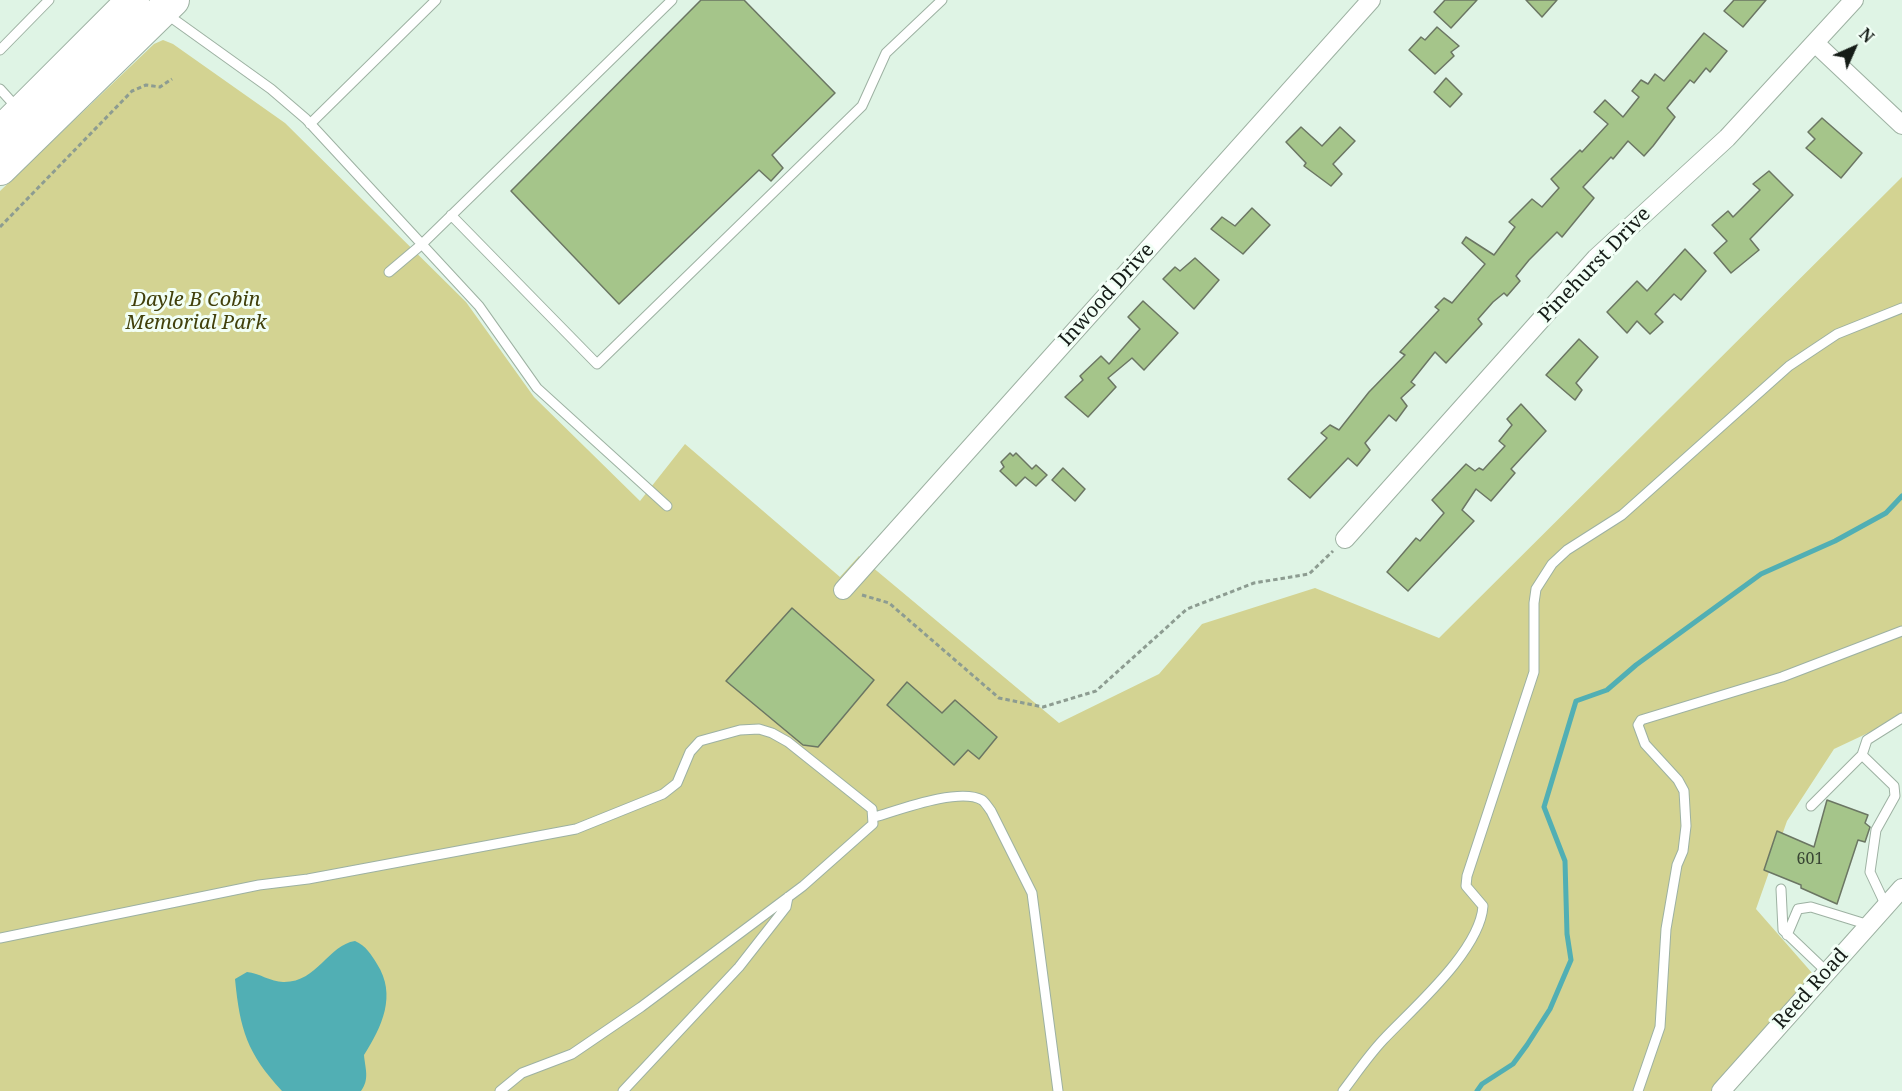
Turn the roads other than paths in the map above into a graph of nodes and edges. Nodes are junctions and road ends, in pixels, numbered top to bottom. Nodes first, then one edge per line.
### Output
1 (49, 0) edge
2 (436, 0) edge
3 (672, 0) edge
4 (942, 0) edge
5 (1371, 0) edge
6 (1854, 0) edge
7 (150, 4) edge
8 (1815, 43) junction
9 (0, 50) edge
10 (0, 89) edge
11 (10, 122) edge
12 (310, 124) junction
13 (1902, 125) edge
14 (0, 169) edge
15 (451, 215) junction
16 (421, 245) junction
17 (388, 272) dead end
18 (1902, 308) edge
19 (667, 506) dead end
20 (1345, 539) road end
21 (843, 590) road end
22 (1902, 631) edge
23 (1902, 718) edge
24 (1862, 755) junction
25 (1899, 796) edge
26 (1811, 806) dead end
27 (875, 817) junction
28 (1902, 888) edge
29 (1781, 889) dead end
30 (788, 897) junction
31 (1886, 906) junction
32 (1869, 925) junction
33 (1787, 935) junction
34 (0, 938) edge
35 (1827, 972) junction
36 (500, 1091) edge
37 (622, 1091) edge
38 (1058, 1091) edge
39 (1343, 1091) edge
40 (1638, 1091) edge
41 (1721, 1091) edge

1 - 9 lane
2 - 12 lane
3 - 15 lane
4 - 15 lane
5 - 21 street, Inwood Drive
6 - 8 street, Pinehurst Drive
7 - 11 highway
7 - 12 lane
7 - 14 highway
8 - 13 street
8 - 20 street, Pinehurst Drive
10 - 11 lane
12 - 16 lane
15 - 16 lane
16 - 17 lane
16 - 19 lane
18 - 39 lane
22 - 40 lane
23 - 24 lane
24 - 25 lane
24 - 26 lane
25 - 31 lane
27 - 30 lane
27 - 34 lane
27 - 38 lane
28 - 31 street, Reed Road
29 - 33 lane
30 - 36 lane
30 - 37 lane
31 - 32 street, Reed Road
32 - 33 lane
32 - 35 street, Reed Road
33 - 35 lane
35 - 41 street, Reed Road

